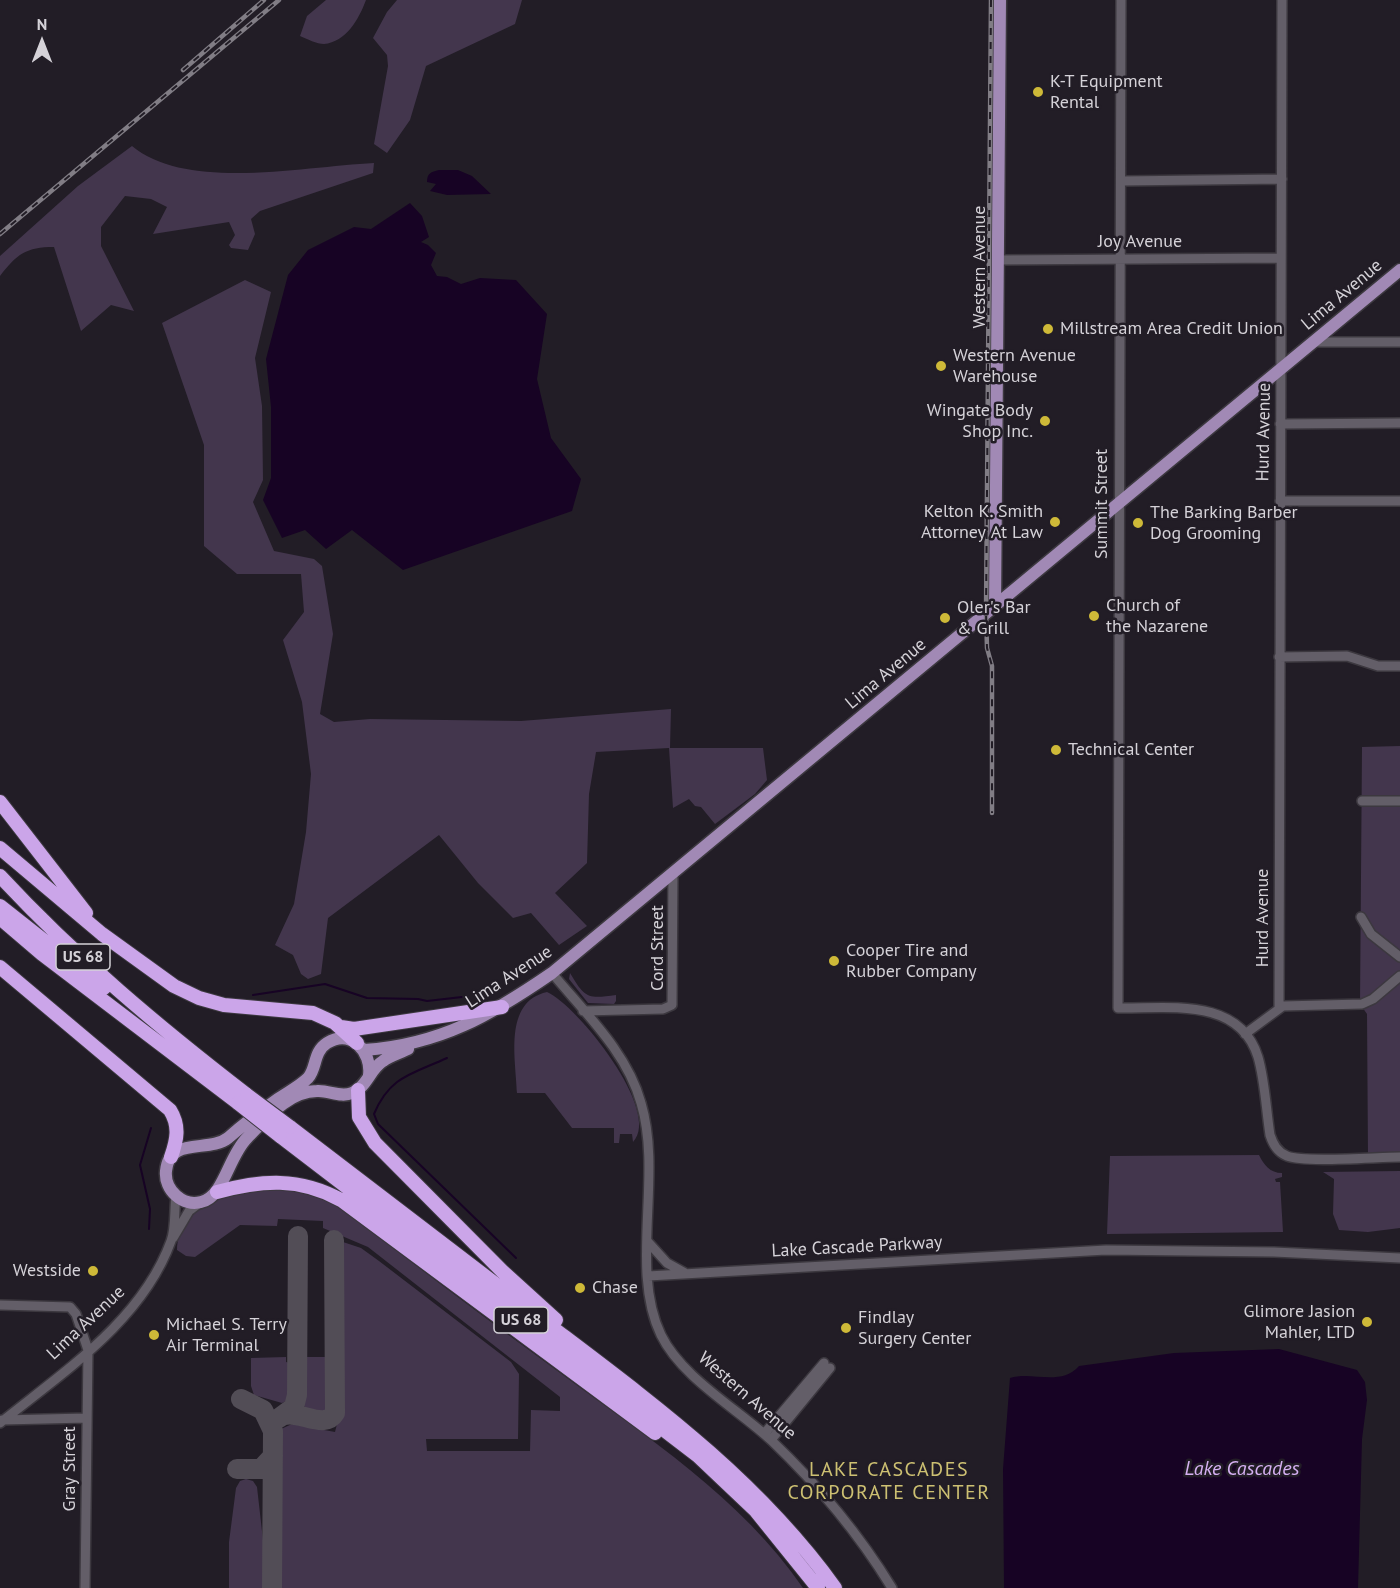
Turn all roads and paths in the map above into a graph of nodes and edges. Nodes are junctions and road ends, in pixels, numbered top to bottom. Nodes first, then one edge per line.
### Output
1 (1000, 0) edge
2 (1121, 0) edge
3 (1282, 0) edge
4 (1282, 179) junction
5 (1121, 181) junction
6 (1281, 258) junction
7 (1120, 259) junction
8 (998, 260) junction
9 (1400, 270) edge
10 (1314, 342) junction
11 (1400, 342) edge
12 (1281, 370) junction
13 (1400, 423) edge
14 (1280, 424) junction
15 (1280, 501) junction
16 (1400, 501) edge
17 (1118, 504) junction
18 (995, 606) junction
19 (1280, 657) junction
20 (1400, 666) edge
21 (1362, 801) dead end
22 (1400, 801) edge
23 (0, 802) edge
24 (0, 848) edge
25 (673, 872) junction
26 (0, 876) edge
27 (0, 906) edge
28 (1361, 917) dead end
29 (0, 918) edge
30 (0, 926) edge
31 (102, 934) junction
32 (42, 954) junction
33 (1400, 957) edge
34 (0, 967) edge
35 (552, 973) junction
36 (0, 974) edge
37 (1400, 976) edge
38 (31, 993) junction
39 (502, 1007) junction
40 (1279, 1008) junction
41 (583, 1011) junction
42 (341, 1027) junction
43 (1245, 1034) junction
44 (169, 1035) junction
45 (419, 1042) junction
46 (360, 1046) junction
47 (369, 1075) junction
48 (358, 1090) junction
49 (243, 1099) junction
50 (285, 1131) junction
51 (1400, 1156) edge
52 (171, 1157) junction
53 (217, 1192) junction
54 (176, 1196) junction
55 (202, 1202) junction
56 (172, 1240) junction
57 (648, 1242) junction
58 (1400, 1258) edge
59 (687, 1274) junction
60 (648, 1276) junction
61 (0, 1305) edge
62 (88, 1350) junction
63 (827, 1366) dead end
64 (87, 1418) junction
65 (1, 1421) edge
66 (768, 1437) junction
67 (719, 1459) junction
68 (756, 1511) junction
69 (85, 1588) edge
70 (818, 1588) edge
71 (835, 1588) edge
72 (892, 1588) edge

1 - 8 main road, Western Avenue
2 - 5 street, Summit Street
3 - 4 street, Hurd Avenue
4 - 5 street
4 - 6 street, Hurd Avenue
5 - 7 street, Summit Street
6 - 7 street, Joy Avenue
6 - 12 street, Hurd Avenue
7 - 8 street, Joy Avenue
7 - 17 street, Summit Street
8 - 18 main road, Western Avenue
9 - 10 main road, Lima Avenue
10 - 11 street
10 - 12 main road, Lima Avenue
12 - 14 street, Hurd Avenue
12 - 17 main road, Lima Avenue
13 - 14 street
14 - 15 street, Hurd Avenue
15 - 16 street
15 - 19 street, Hurd Avenue
17 - 18 main road, Lima Avenue
17 - 43 street, Summit Street
18 - 25 main road, Lima Avenue
19 - 20 street
19 - 40 street, Hurd Avenue
21 - 22 street
23 - 31 highway
24 - 31 highway
25 - 35 main road, Lima Avenue
25 - 41 street, Cord Street
26 - 44 highway, US 68
27 - 44 highway
28 - 33 street
29 - 32 highway
30 - 32 highway, US 68
31 - 42 highway
32 - 49 highway, US 68
34 - 38 highway
35 - 39 main road, Lima Avenue
35 - 41 street
36 - 38 highway
37 - 40 street
38 - 52 highway
39 - 42 highway
39 - 45 main road, Lima Avenue
40 - 43 street
41 - 57 street
42 - 46 highway
43 - 51 street
44 - 49 highway, US 68
45 - 46 main road, Lima Avenue
45 - 47 main road
46 - 47 main road
46 - 52 main road, Lima Avenue
47 - 48 main road
48 - 53 main road
48 - 67 highway
49 - 50 highway, US 68, bridge
50 - 67 highway, US 68
50 - 68 highway, US 68
52 - 54 main road
53 - 55 main road
53 - 68 highway
54 - 55 main road
54 - 56 street, Lima Avenue
55 - 56 street
56 - 62 street, Lima Avenue
57 - 59 street
57 - 60 street
58 - 59 street, Lake Cascade Parkway
59 - 60 street, Lake Cascade Parkway
60 - 66 street, Western Avenue
61 - 62 street, Gray Street
62 - 64 street, Gray Street
62 - 65 street, Lima Avenue
63 - 66 street
64 - 65 street
64 - 69 street, Gray Street
66 - 72 street, Western Avenue
67 - 71 highway, US 68
68 - 70 highway, US 68

